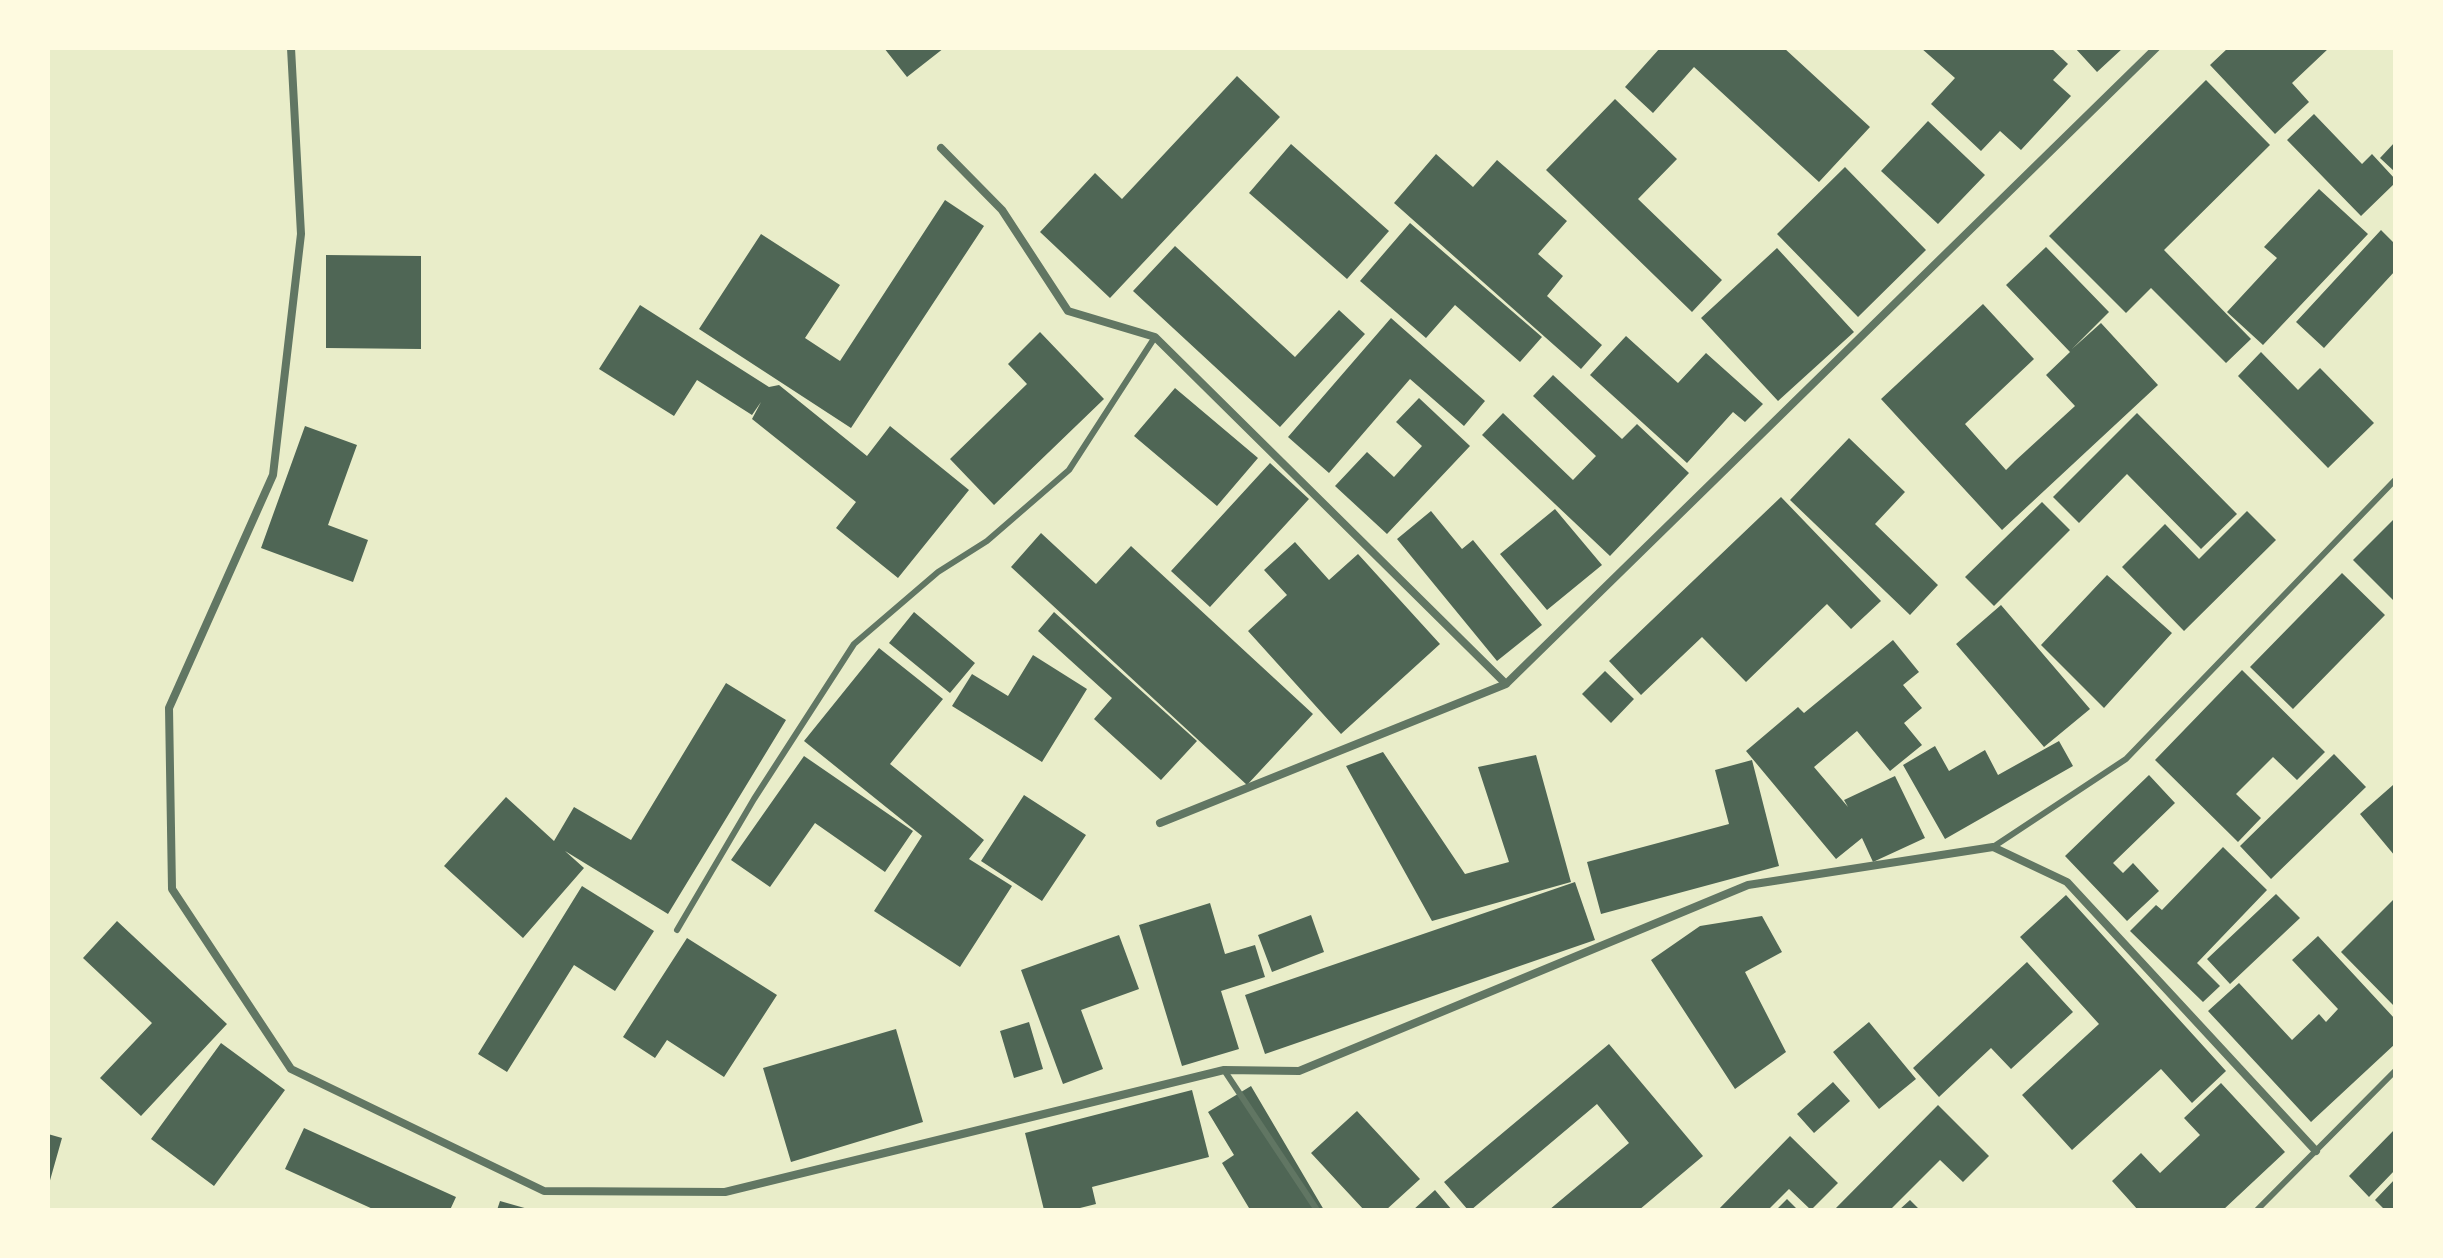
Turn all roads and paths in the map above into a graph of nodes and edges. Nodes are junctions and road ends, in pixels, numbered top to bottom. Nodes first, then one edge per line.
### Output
1 (291, 48) edge
2 (2156, 48) edge
3 (941, 148) dead end
4 (1155, 337) junction
5 (2395, 480) edge
6 (1506, 684) junction
7 (1160, 823) dead end
8 (1993, 847) junction
9 (677, 930) dead end
10 (1224, 1070) junction
11 (2395, 1071) edge
12 (2316, 1151) junction
13 (1317, 1210) edge
14 (2257, 1210) edge

1 - 10 street
2 - 6 street
3 - 4 street
4 - 6 street
4 - 9 lane
5 - 8 lane
6 - 7 street
8 - 10 street
8 - 12 street
10 - 13 lane
11 - 12 lane
12 - 14 lane

